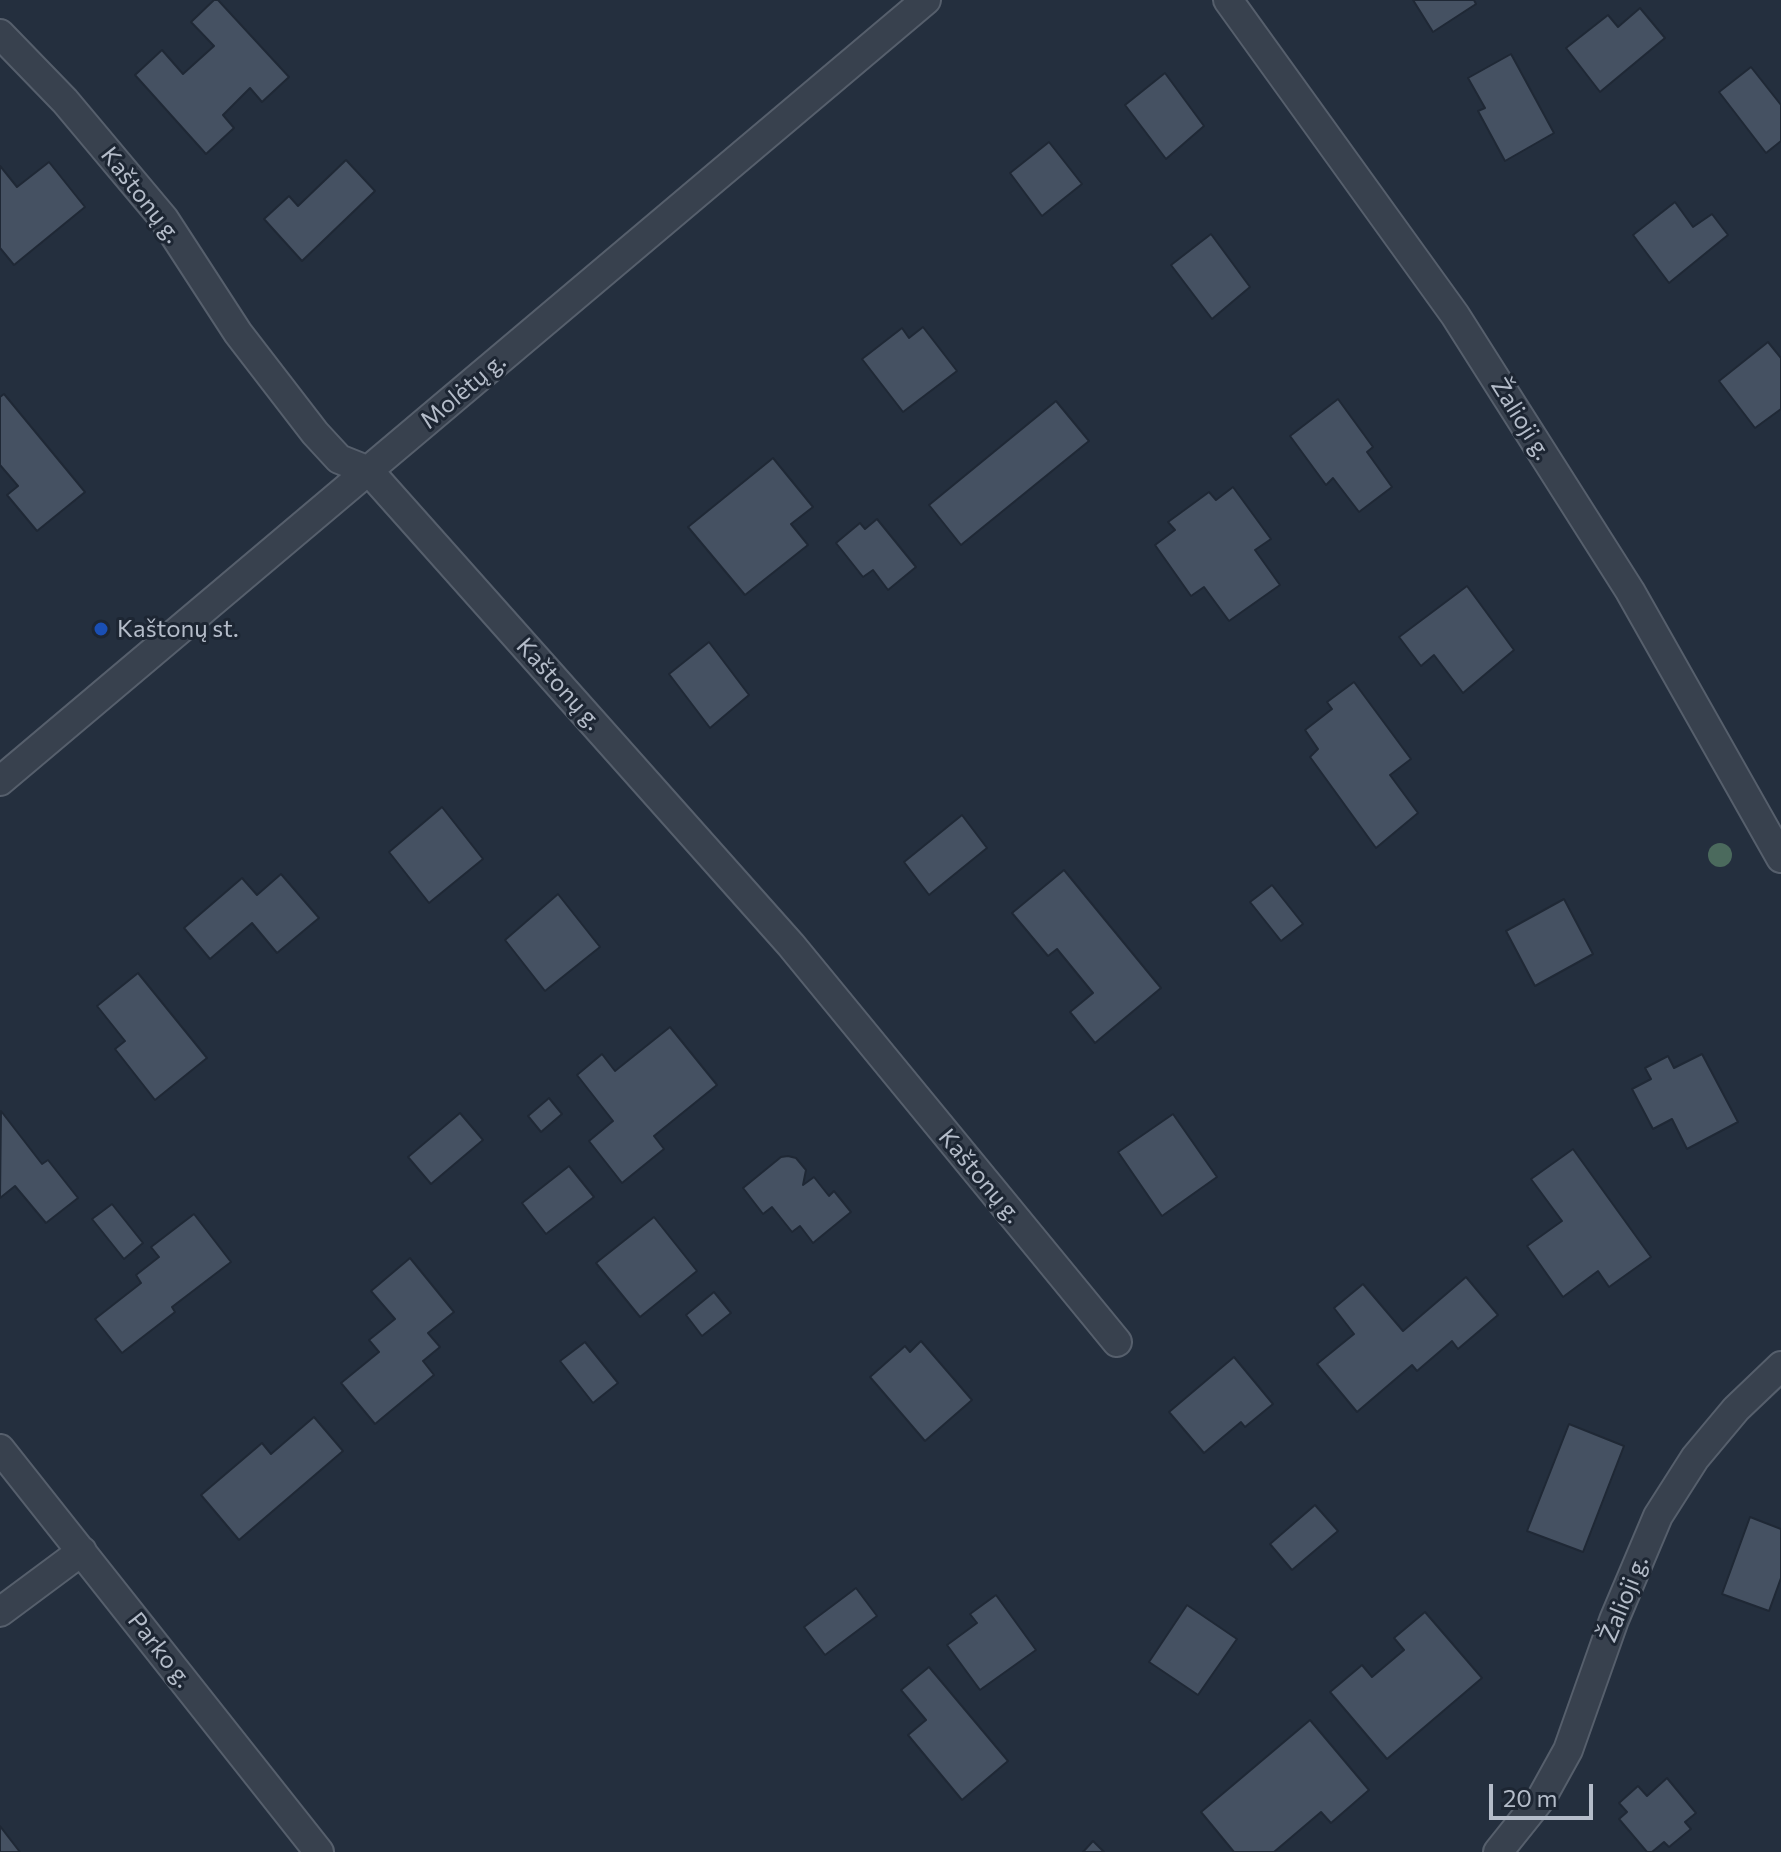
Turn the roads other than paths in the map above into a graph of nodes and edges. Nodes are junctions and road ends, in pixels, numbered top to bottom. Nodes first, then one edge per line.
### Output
1 (926, 0) edge
2 (1228, 0) edge
3 (0, 34) edge
4 (369, 471) junction
5 (0, 781) edge
6 (1781, 858) edge
7 (1117, 1342) dead end
8 (1781, 1366) edge
9 (0, 1449) edge
10 (82, 1551) junction
11 (0, 1612) edge
12 (319, 1852) edge
13 (1498, 1852) edge

1 - 4 street, Molėtų g.
2 - 6 street, Žalioji g.
3 - 4 street, Kaštonų g.
4 - 5 street, Molėtų g.
4 - 7 street, Kaštonų g.
8 - 13 street, Žalioji g.
9 - 10 street, Parko g.
10 - 11 street
10 - 12 street, Parko g.

